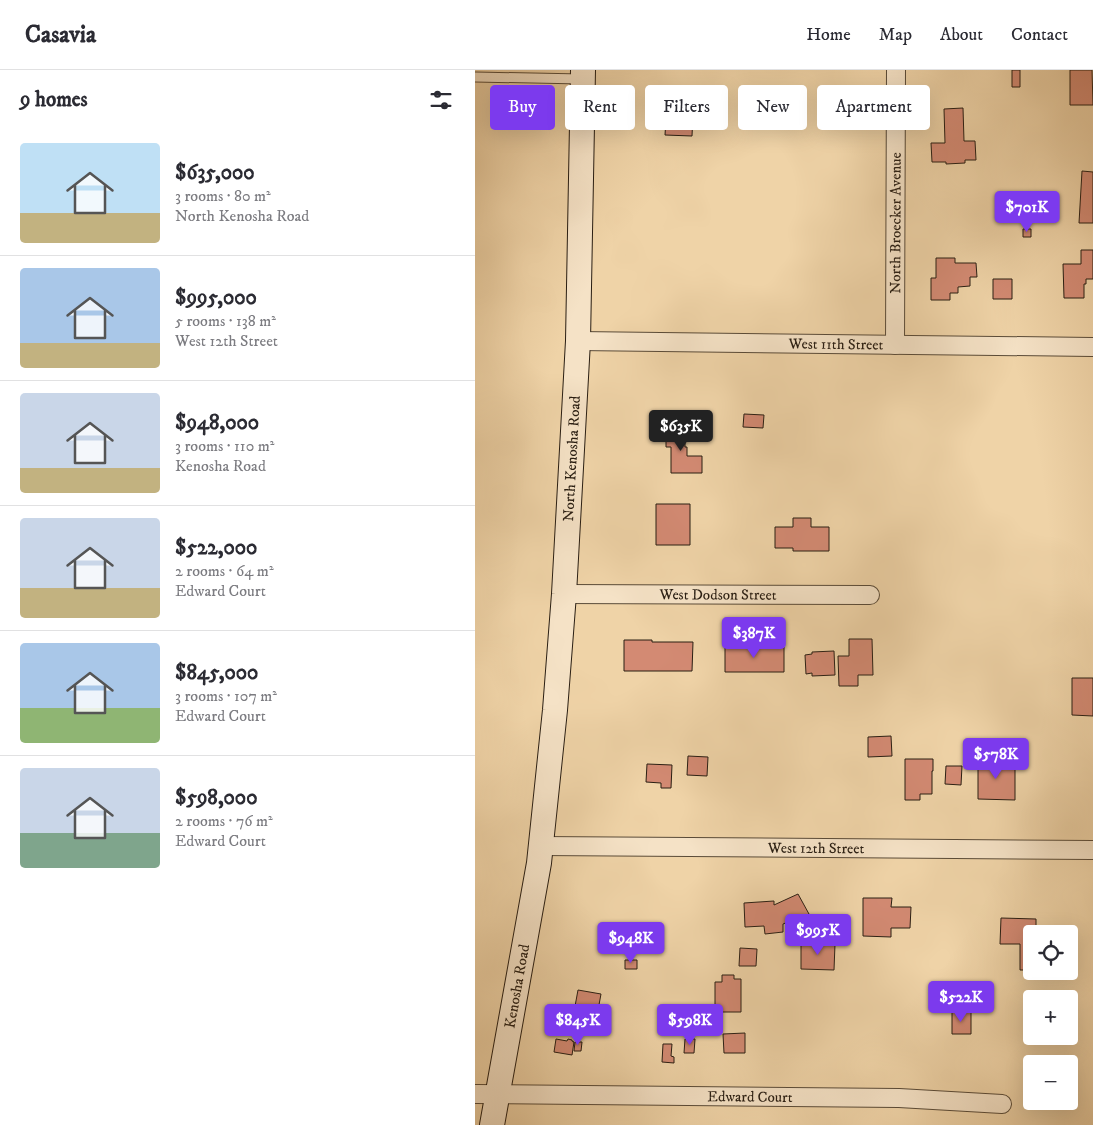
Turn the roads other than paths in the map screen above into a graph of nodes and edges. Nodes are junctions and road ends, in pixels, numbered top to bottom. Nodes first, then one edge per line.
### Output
1 (896, 70) edge
2 (583, 74) edge
3 (475, 77) edge
4 (578, 341) junction
5 (895, 345) junction
6 (1093, 347) edge
7 (564, 594) junction
8 (870, 595) dead end
9 (541, 846) junction
10 (1093, 850) edge
11 (486, 1094) edge
12 (1002, 1104) dead end
13 (492, 1125) edge

1 - 5 street, North Broecker Avenue
2 - 3 lane
2 - 4 street, North Kenosha Road
4 - 5 street, West 11th Street
4 - 7 street, North Kenosha Road
5 - 6 street, West 11th Street
7 - 8 street, West Dodson Street
7 - 9 street, North Kenosha Road
9 - 10 street, West 12th Street
9 - 11 street, Kenosha Road
11 - 12 street, Edward Court
11 - 13 street, Kenosha Road

